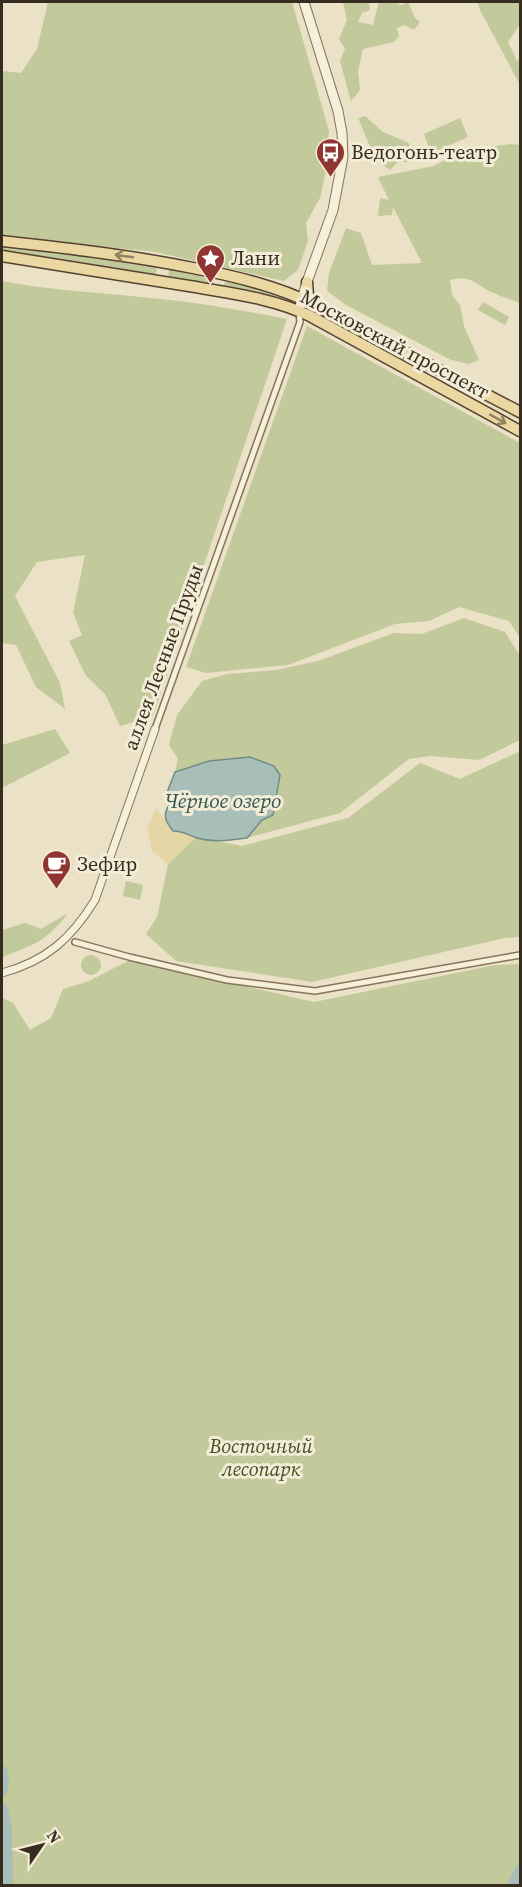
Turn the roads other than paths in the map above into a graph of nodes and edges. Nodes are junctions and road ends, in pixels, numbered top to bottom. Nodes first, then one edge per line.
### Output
1 (304, 2) edge
2 (2, 241) edge
3 (2, 256) edge
4 (160, 261) junction
5 (226, 275) junction
6 (158, 281) junction
7 (307, 282) junction
8 (220, 292) junction
9 (286, 292) junction
10 (301, 298) junction
11 (315, 305) junction
12 (299, 310) junction
13 (351, 323) junction
14 (345, 335) junction
15 (520, 412) edge
16 (520, 431) edge
17 (155, 729) joint
18 (75, 942) dead end
19 (520, 955) edge
20 (2, 973) edge

1 - 7 street
4 -> 2 main road, Московский проспект
3 - 6 main road, Московский проспект
4 - 5 main road, Московский проспект
4 - 6 main road
5 - 8 main road
5 - 9 main road, Московский проспект
6 - 8 main road, Московский проспект
7 - 9 street
7 - 10 street
7 - 11 main road
8 - 12 main road, Московский проспект
9 - 10 main road, Московский проспект
10 - 11 main road, Московский проспект
10 - 12 street
11 - 13 main road, Московский проспект
12 - 14 main road, Московский проспект
12 - 17 street, аллея Лесные Пруды
13 - 14 main road
13 - 15 main road, Московский проспект
14 -> 16 main road, Московский проспект
17 - 20 street, аллея Лесные Пруды
18 - 19 street

